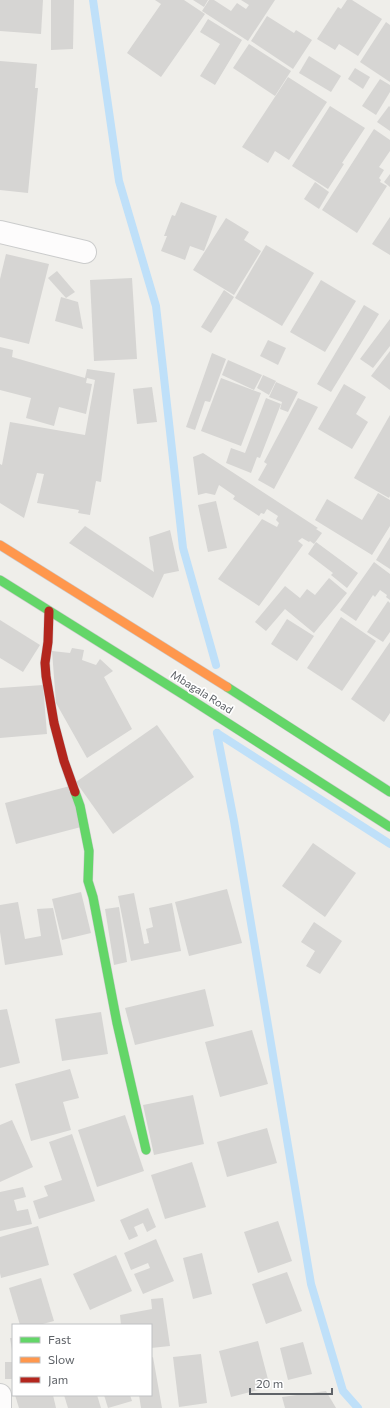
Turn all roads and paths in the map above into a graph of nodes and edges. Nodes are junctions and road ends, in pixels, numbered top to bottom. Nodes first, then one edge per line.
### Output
1 (0, 232) edge
2 (85, 252) dead end
3 (0, 545) edge
4 (0, 580) edge
5 (49, 611) junction
6 (390, 792) edge
7 (390, 827) edge
8 (146, 1150) dead end
9 (0, 1395) edge
10 (0, 1408) edge

1 - 2 street
3 - 6 street, Mbagala Road
4 - 5 street, Mbagala Road
5 - 7 street, Mbagala Road
5 - 8 street
9 - 10 street

